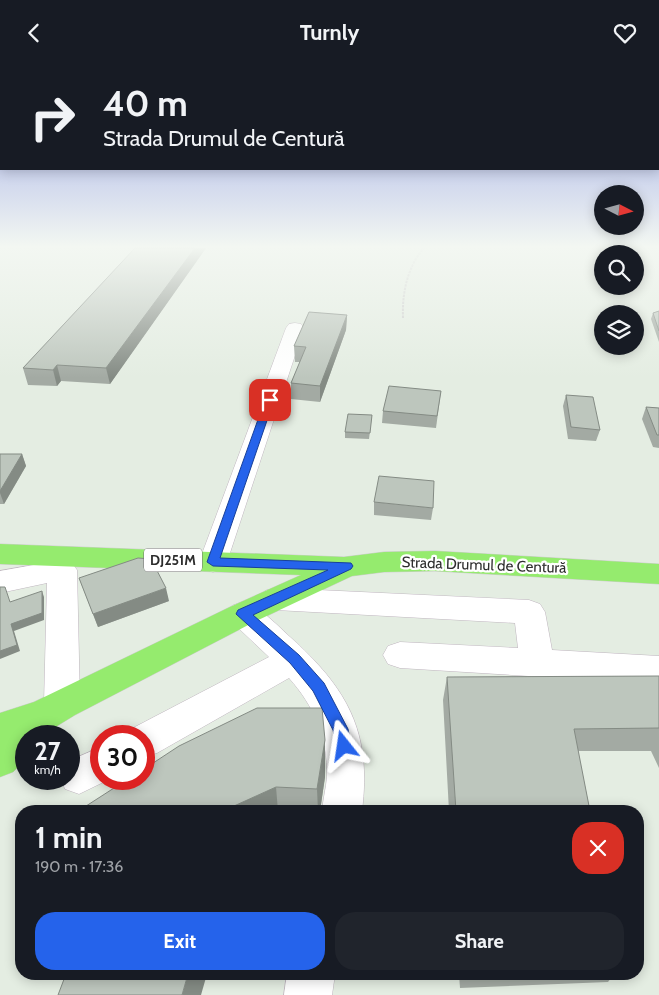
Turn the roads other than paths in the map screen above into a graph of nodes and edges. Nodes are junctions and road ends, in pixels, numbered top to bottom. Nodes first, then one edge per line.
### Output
1 (295, 328) dead end
2 (0, 554) edge
3 (213, 562) junction
4 (68, 563) junction
5 (347, 566) junction
6 (659, 574) edge
7 (0, 582) edge
8 (276, 599) junction
9 (243, 614) junction
10 (400, 655) dead end
11 (294, 659) junction
12 (538, 663) junction
13 (659, 670) edge
14 (53, 710) junction
15 (0, 729) edge
16 (155, 735) edge
17 (0, 760) edge
18 (343, 805) edge
19 (310, 980) edge
20 (308, 995) edge

1 - 3 street
2 - 4 highway, DJ251M
3 - 4 highway, DJ251M
3 - 5 highway, DJ251M
4 - 7 street
4 - 14 street
5 - 6 highway, Strada Drumul de Centură / DJ251M
5 - 8 highway, Strada Drumul de Centură / DJ251M
8 - 9 highway, Strada Drumul de Centură / DJ251M
8 - 12 street
9 - 11 street
9 - 14 highway, Strada Drumul de Centură / DJ251M
10 - 12 street
11 - 16 street
11 - 18 street
12 - 13 street
14 - 15 highway, Strada Drumul de Centură / DJ251M
14 - 17 highway, Strada Drumul de Centură / DJ251M
19 - 20 street

